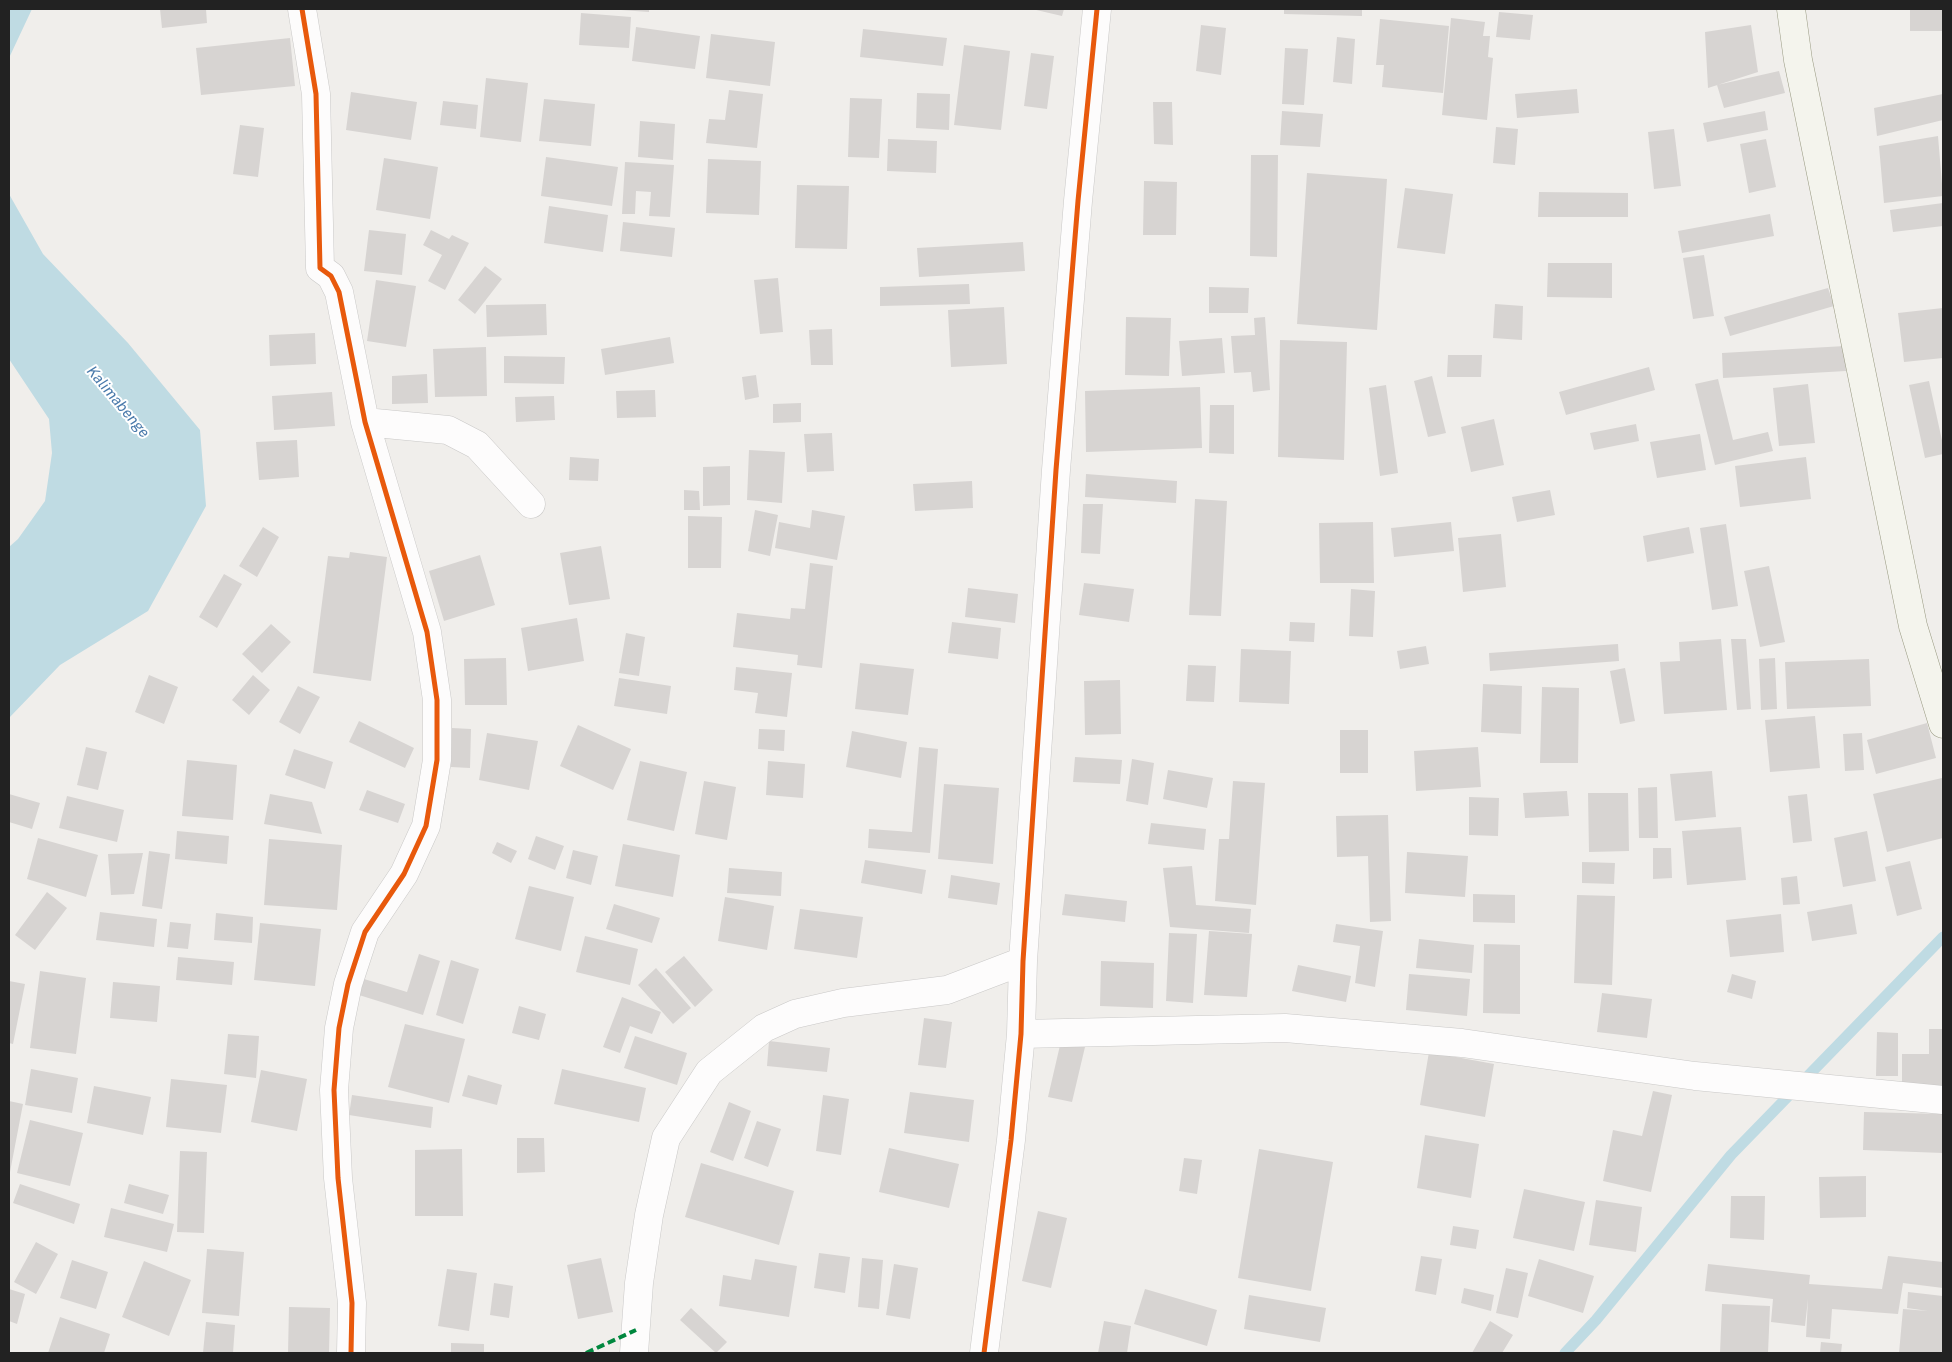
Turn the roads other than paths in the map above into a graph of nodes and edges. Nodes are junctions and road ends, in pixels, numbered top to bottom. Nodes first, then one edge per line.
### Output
1 (302, 9) edge
2 (1097, 9) edge
3 (1791, 9) edge
4 (365, 422) junction
5 (531, 504) dead end
6 (1943, 724) edge
7 (1023, 961) junction
8 (1021, 1034) junction
9 (1943, 1100) edge
10 (352, 1353) edge
11 (634, 1353) edge
12 (984, 1353) edge

1 - 4 street
2 - 7 street
3 - 6 street
4 - 5 street
4 - 10 street
7 - 8 street
7 - 11 street
8 - 9 street
8 - 12 street

